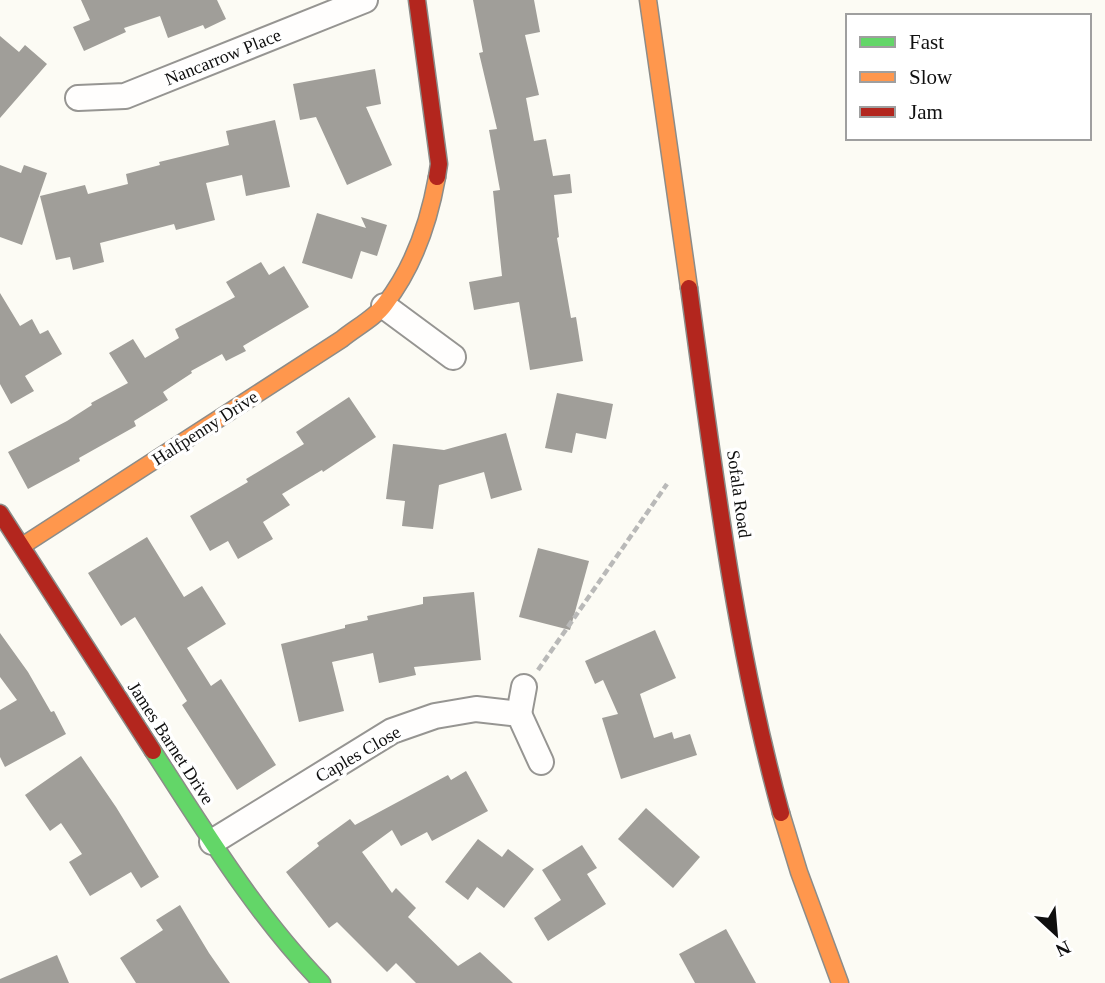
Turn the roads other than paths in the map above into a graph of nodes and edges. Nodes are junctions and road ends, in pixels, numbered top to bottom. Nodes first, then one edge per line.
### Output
1 (365, 0) edge
2 (417, 0) edge
3 (648, 0) edge
4 (78, 99) dead end
5 (384, 306) junction
6 (453, 357) dead end
7 (0, 513) edge
8 (22, 546) junction
9 (524, 687) road end
10 (519, 714) junction
11 (541, 762) dead end
12 (212, 842) junction
13 (322, 983) edge
14 (840, 983) edge

1 - 4 street, Nancarrow Place
2 - 5 street, Halfpenny Drive
3 - 14 street, Sofala Road
5 - 6 street
5 - 8 street, Halfpenny Drive
7 - 8 street, James Barnet Drive
8 - 12 street, James Barnet Drive
9 - 10 street
10 - 11 street
10 - 12 street, Caples Close
12 - 13 street, James Barnet Drive

